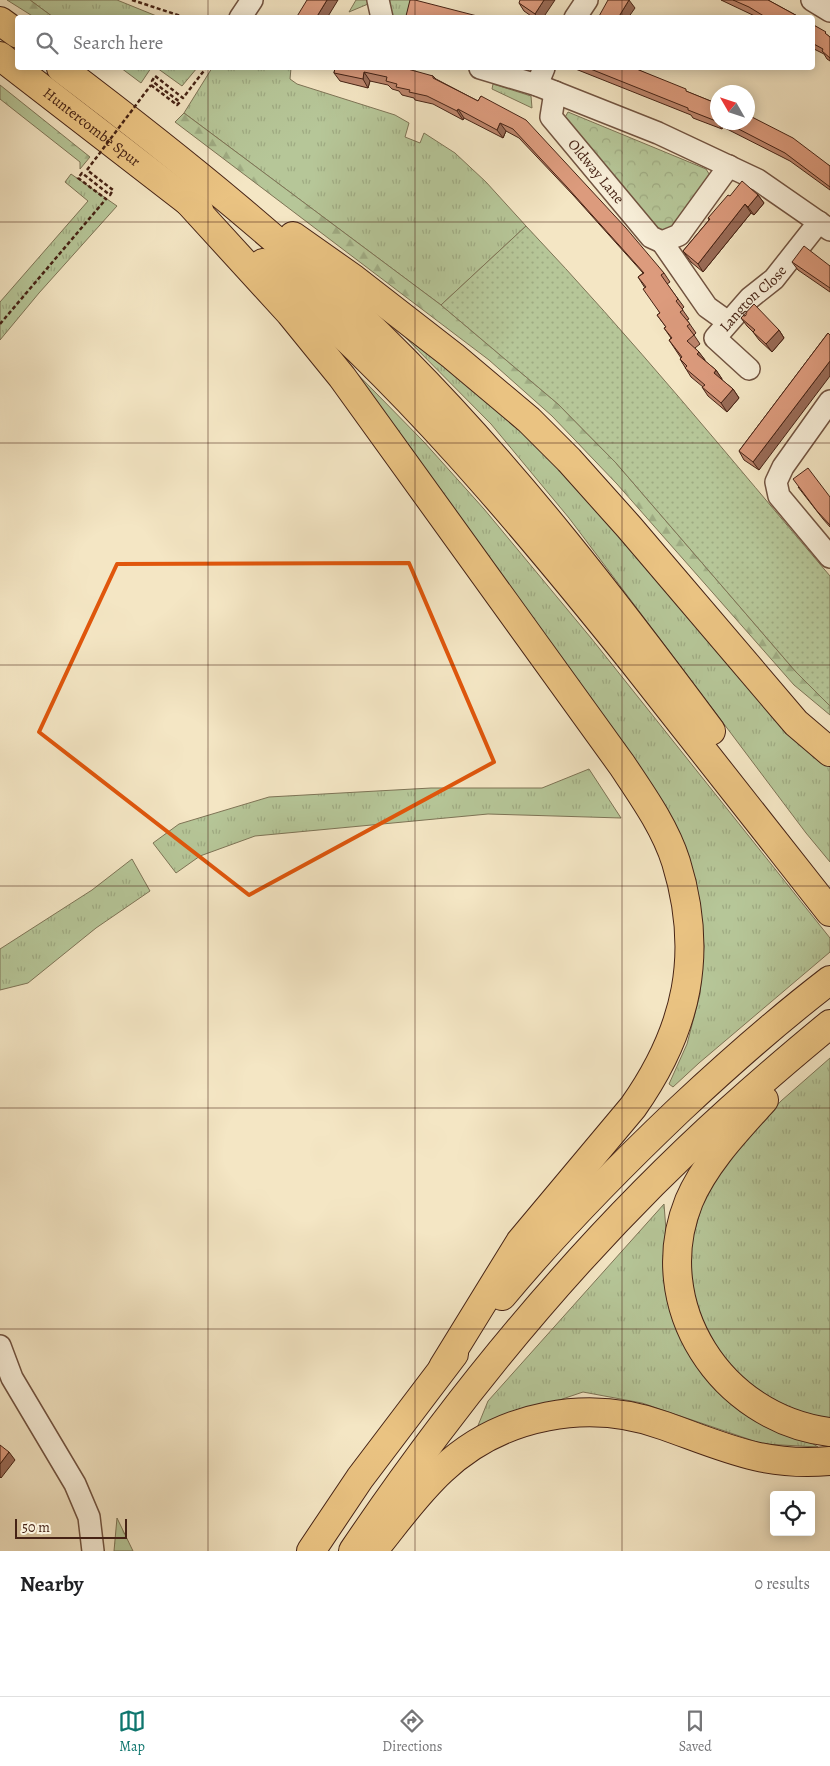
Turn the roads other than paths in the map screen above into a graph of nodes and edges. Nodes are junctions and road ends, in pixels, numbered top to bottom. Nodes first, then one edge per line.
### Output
1 (252, 0) edge
2 (378, 0) edge
3 (587, 0) edge
4 (812, 0) edge
5 (830, 11) edge
6 (242, 15) edge
7 (381, 15) edge
8 (577, 15) edge
9 (0, 21) edge
10 (15, 32) edge
11 (0, 56) edge
12 (15, 68) edge
13 (18, 70) edge
14 (64, 70) edge
15 (490, 70) edge
16 (545, 81) edge
17 (729, 166) junction
18 (222, 195) junction
19 (185, 198) junction
20 (824, 226) edge
21 (662, 242) junction
22 (721, 317) dead end
23 (749, 369) dead end
24 (830, 401) edge
25 (830, 557) edge
26 (830, 752) edge
27 (826, 894) edge
28 (830, 980) edge
29 (830, 1024) edge
30 (0, 1346) edge
31 (443, 1367) junction
32 (830, 1432) edge
33 (830, 1461) edge
34 (94, 1551) edge
35 (311, 1551) edge
36 (352, 1551) edge
37 (373, 1551) edge

1 - 6 street
2 - 7 street
3 - 8 street
4 - 5 street
9 - 10 highway
11 - 12 highway, Huntercombe Spur
13 - 19 highway, Huntercombe Spur
14 - 18 highway, Huntercombe Spur
15 - 16 street
16 - 17 street
16 - 21 street, Oldway Lane
17 - 20 street
17 - 21 street
18 - 26 highway
18 - 27 highway
19 - 27 highway
19 - 31 highway
20 - 23 street, Langton Close
21 - 22 street, Oldway Lane
24 - 25 street
28 - 31 highway
29 - 32 highway
29 - 36 highway
30 - 34 street
31 - 35 highway
33 - 37 highway

